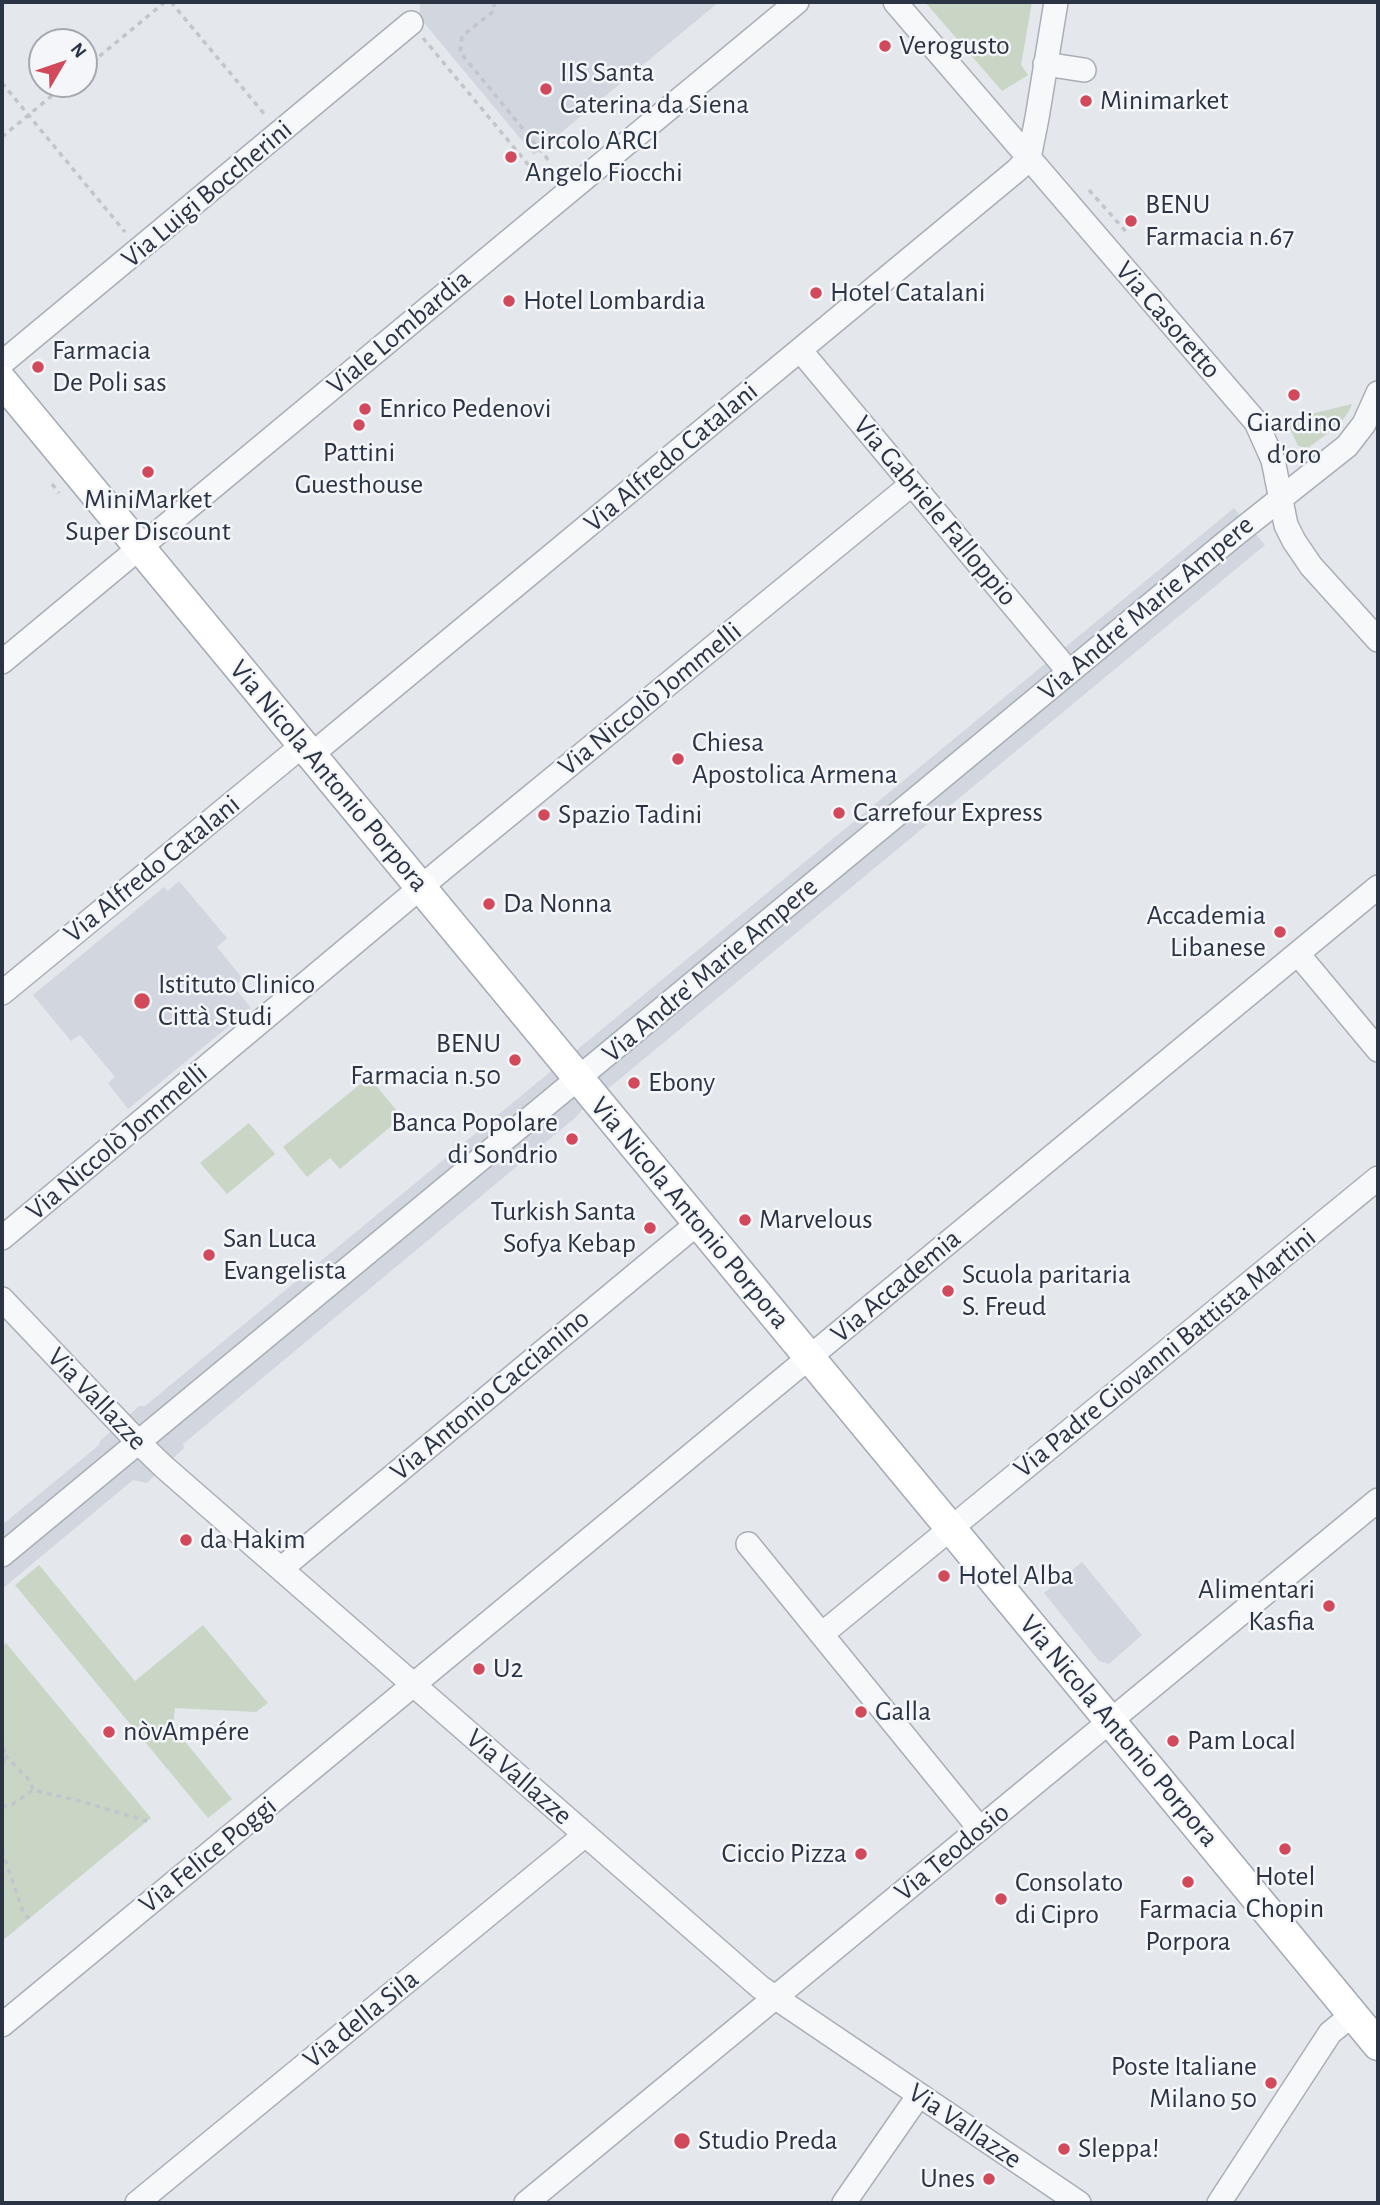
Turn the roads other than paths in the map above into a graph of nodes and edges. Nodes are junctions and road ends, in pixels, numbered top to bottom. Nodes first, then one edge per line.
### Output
1 (797, 2) edge
2 (895, 2) edge
3 (1056, 2) edge
4 (417, 30) road end
5 (1045, 64) junction
6 (1084, 71) dead end
7 (1028, 158) junction
8 (800, 350) junction
9 (2, 363) edge
10 (2, 382) edge
11 (1378, 393) edge
12 (912, 484) junction
13 (1281, 496) junction
14 (140, 548) junction
15 (1378, 640) edge
16 (2, 662) edge
17 (1069, 672) junction
18 (307, 750) junction
19 (1378, 887) edge
20 (421, 888) junction
21 (1298, 954) junction
22 (2, 993) edge
23 (1378, 1050) edge
24 (579, 1079) junction
25 (1378, 1178) edge
26 (698, 1223) junction
27 (2, 1238) edge
28 (2, 1299) edge
29 (810, 1358) junction
30 (138, 1442) junction
31 (1378, 1500) edge
32 (951, 1528) junction
33 (748, 1544) dead end
34 (2, 1555) edge
35 (282, 1568) junction
36 (822, 1634) junction
37 (414, 1685) junction
38 (1111, 1721) junction
39 (981, 1829) junction
40 (585, 1835) junction
41 (775, 1998) junction
42 (1353, 2014) junction
43 (2, 2025) edge
44 (1377, 2041) edge
45 (919, 2095) junction
46 (137, 2203) edge
47 (526, 2203) edge
48 (844, 2203) edge
49 (1079, 2203) edge
50 (1219, 2203) edge

1 - 14 street, Viale Lombardia
2 - 7 street, Via Casoretto
3 - 5 street
4 - 9 street, Via Luigi Boccherini
5 - 6 street
5 - 7 street
7 - 8 street, Via Alfredo Catalani
7 - 13 street, Via Casoretto
8 - 12 street, Via Gabriele Falloppio
8 - 18 street, Via Alfredo Catalani
10 - 14 main road, Via Nicola Antonio Porpora
11 - 13 street, Via Andre' Marie Ampere
12 - 17 street, Via Gabriele Falloppio
12 - 20 street, Via Niccolò Jommelli
13 - 15 street, Via Casoretto
13 - 17 street, Via Andre' Marie Ampere
14 - 16 street, Viale Lombardia
14 - 18 main road, Via Nicola Antonio Porpora
17 - 24 street, Via Andre' Marie Ampere
18 - 20 main road, Via Nicola Antonio Porpora
18 - 22 street, Via Alfredo Catalani
19 - 21 street, Via Accademia
20 - 24 main road, Via Nicola Antonio Porpora
20 - 27 street, Via Niccolò Jommelli
21 - 23 street
21 - 29 street, Via Accademia
24 - 26 main road, Via Nicola Antonio Porpora
24 - 30 street, Via Andre' Marie Ampere
25 - 32 street, Via Padre Giovanni Battista Martini
26 - 29 main road, Via Nicola Antonio Porpora
26 - 35 street, Via Antonio Caccianino
28 - 30 street, Via Vallazze
29 - 32 main road, Via Nicola Antonio Porpora
29 - 37 street, Via Accademia
30 - 34 street, Via Andre' Marie Ampere
30 - 35 street, Via Vallazze
31 - 38 street, Via Teodosio
32 - 36 street, Via Padre Giovanni Battista Martini
32 - 38 main road, Via Nicola Antonio Porpora
33 - 36 street
35 - 37 street, Via Vallazze
36 - 39 street
37 - 40 street, Via Vallazze
37 - 43 street, Via Felice Poggi
38 - 39 street, Via Teodosio
38 - 42 main road, Via Nicola Antonio Porpora
39 - 41 street, Via Teodosio
40 - 41 street, Via Vallazze
40 - 46 street, Via della Sila
41 - 45 street, Via Vallazze
41 - 47 street, Via Teodosio
42 - 44 main road, Via Nicola Antonio Porpora
42 - 50 street
45 - 48 street
45 - 49 street, Via Vallazze

